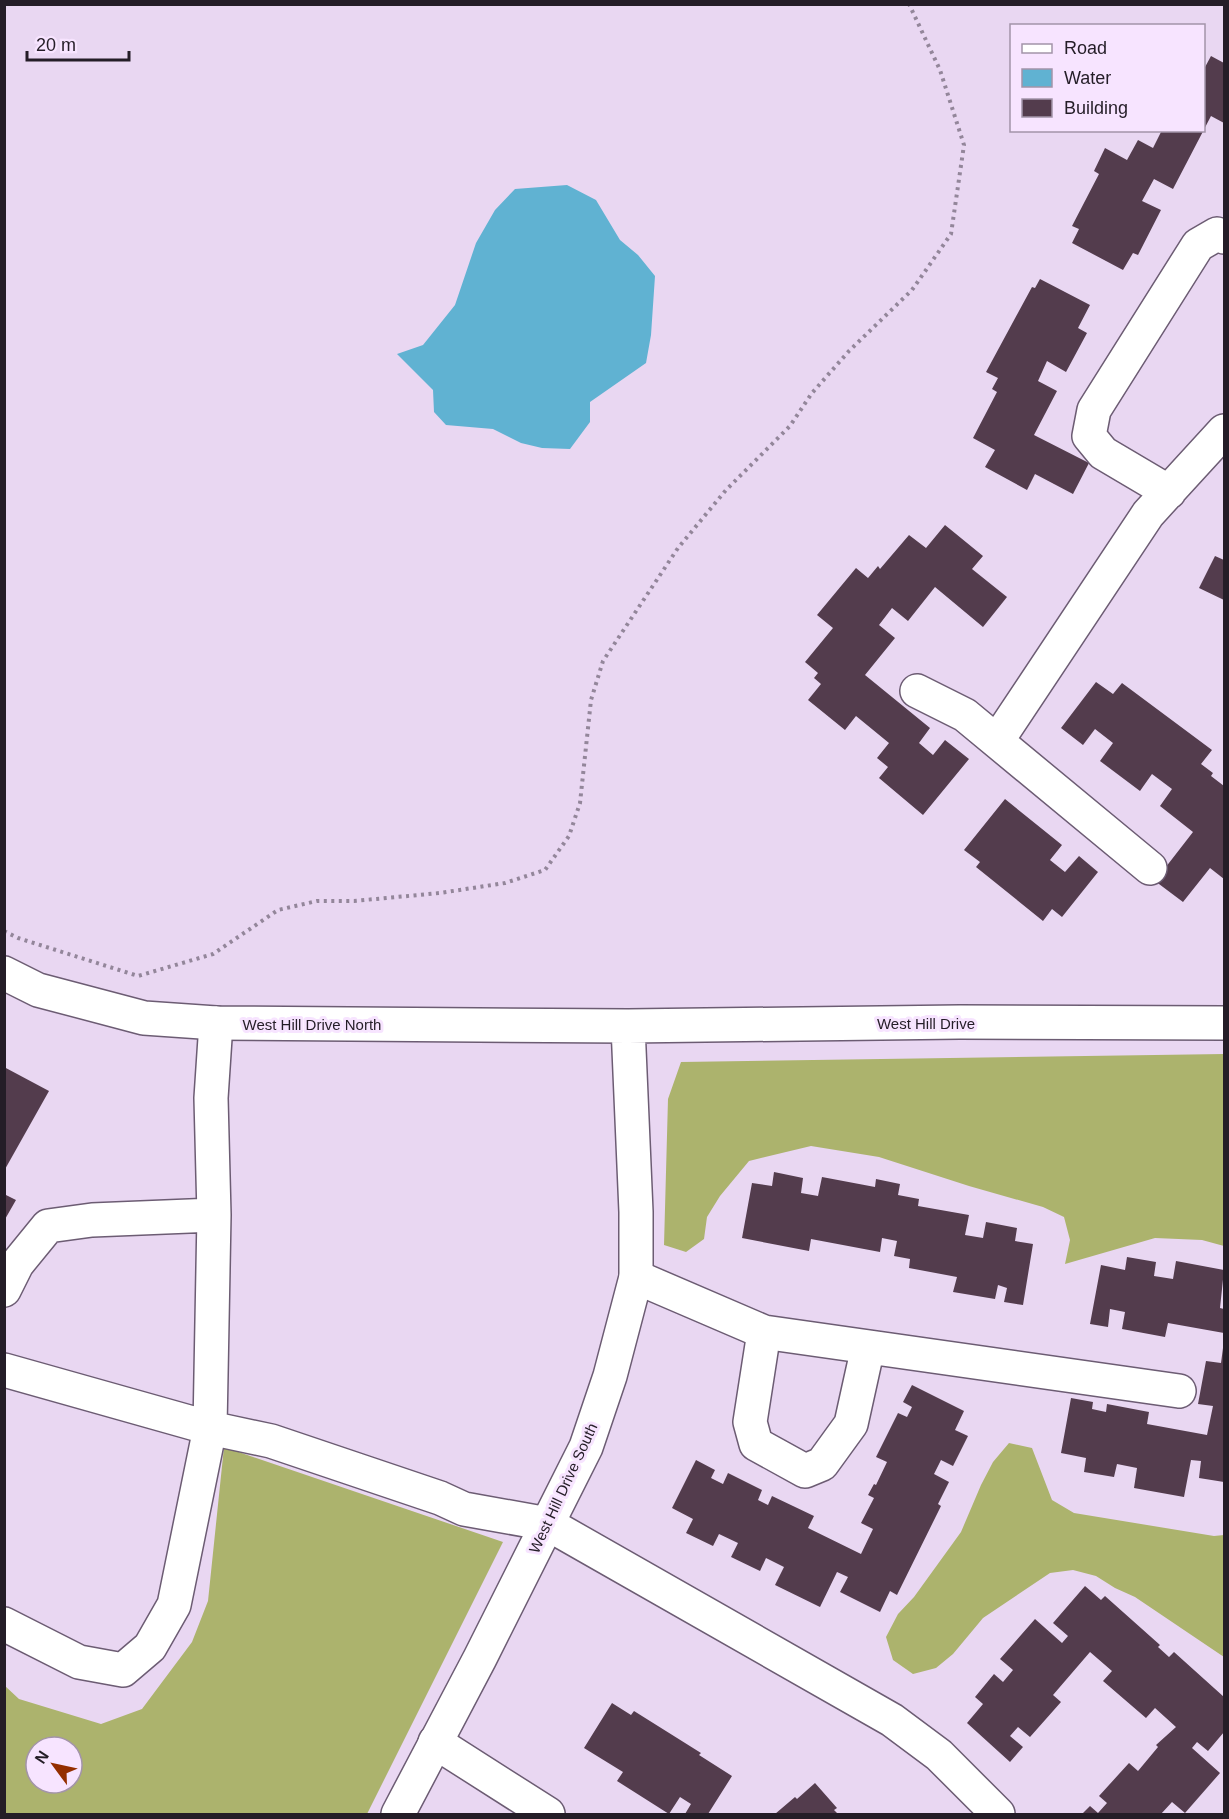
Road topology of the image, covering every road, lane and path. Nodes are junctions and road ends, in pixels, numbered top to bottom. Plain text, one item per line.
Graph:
1 (909, 4) edge
2 (1224, 237) edge
3 (1224, 431) edge
4 (1169, 492) junction
5 (917, 691) dead end
6 (997, 741) junction
7 (1150, 868) dead end
8 (4, 931) edge
9 (4, 973) edge
10 (216, 1023) junction
11 (1224, 1023) edge
12 (628, 1026) junction
13 (214, 1215) junction
14 (636, 1277) junction
15 (4, 1290) edge
16 (764, 1332) junction
17 (868, 1347) junction
18 (4, 1370) edge
19 (1179, 1391) dead end
20 (210, 1428) junction
21 (548, 1524) junction
22 (4, 1624) edge
23 (435, 1742) junction
24 (398, 1815) edge
25 (548, 1815) edge
26 (998, 1815) edge

1 - 8 path
2 - 4 street
3 - 4 street
4 - 6 street
5 - 6 street
6 - 7 street
9 - 10 street, West Hill Drive North
10 - 12 street, West Hill Drive North
10 - 13 street
11 - 12 street, West Hill Drive
12 - 14 street, West Hill Drive South
13 - 15 street
13 - 20 street
14 - 16 street
14 - 21 street, West Hill Drive South
16 - 17 street
16 - 17 street
17 - 19 street
18 - 20 street
20 - 21 street
20 - 22 street
21 - 23 street, West Hill Drive South
21 - 26 street
23 - 24 street, West Hill Drive South
23 - 25 street

